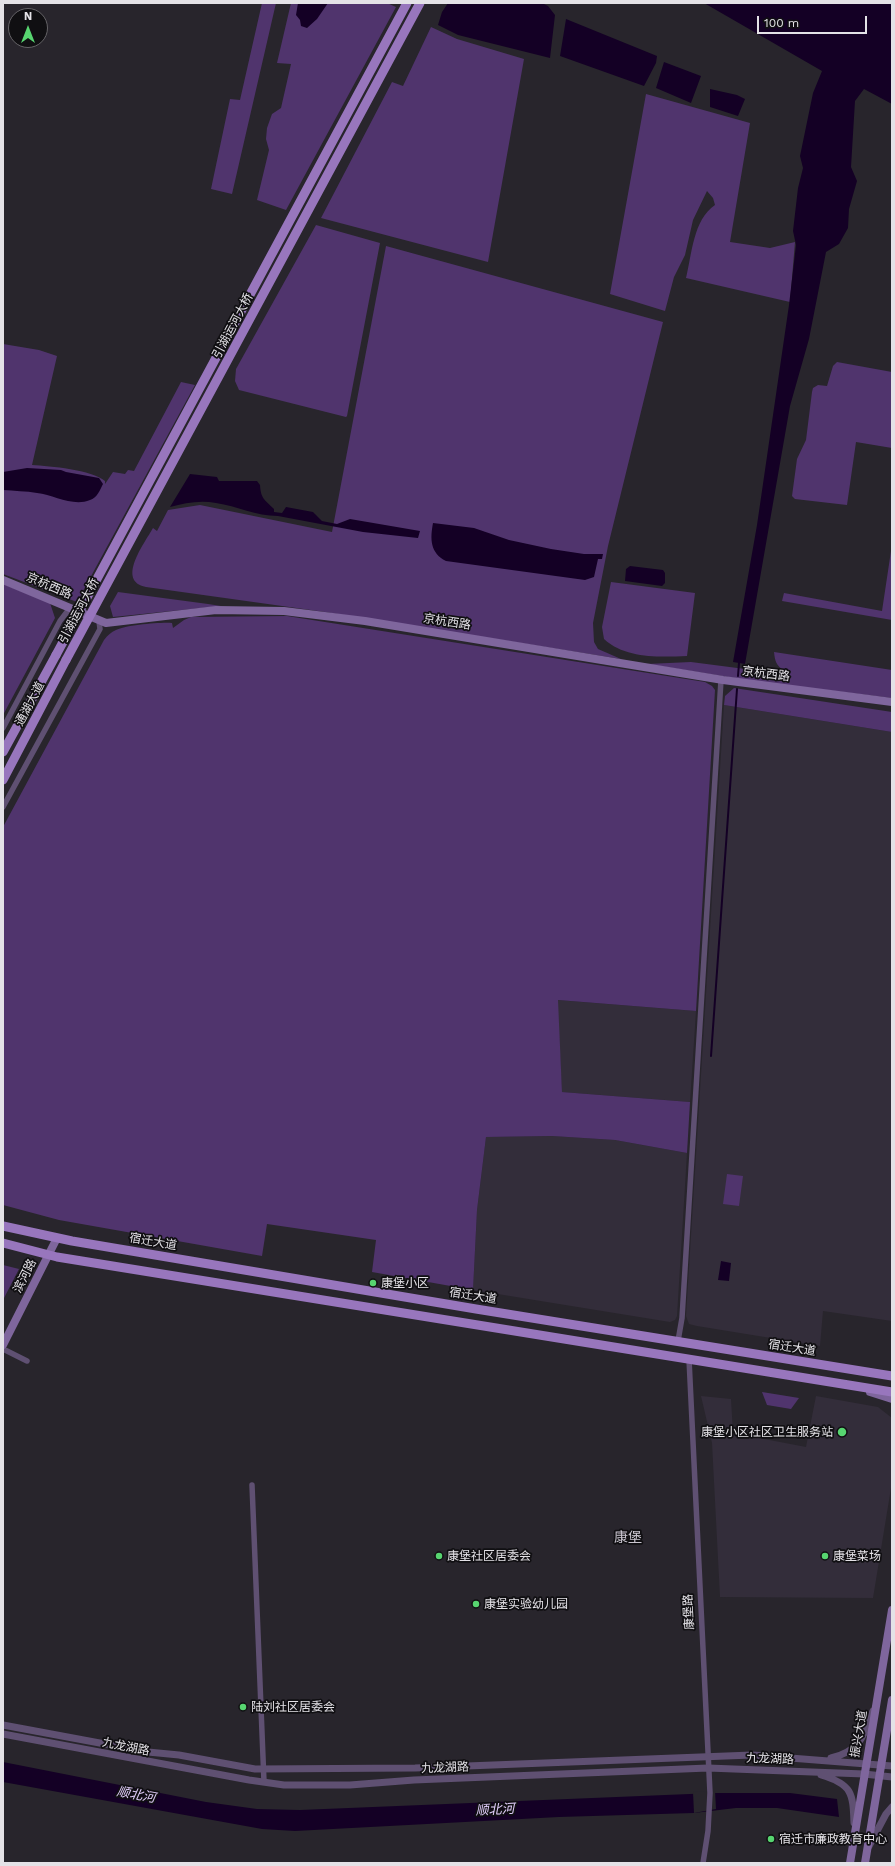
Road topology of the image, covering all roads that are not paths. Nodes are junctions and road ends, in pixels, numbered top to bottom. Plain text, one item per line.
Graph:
1 (407, 3) edge
2 (420, 3) edge
3 (3, 580) edge
4 (70, 608) junction
5 (99, 621) junction
6 (56, 655) joint
7 (66, 660) joint
8 (720, 680) junction
9 (892, 702) edge
10 (3, 728) edge
11 (3, 752) edge
12 (3, 780) edge
13 (3, 807) edge
14 (3, 1226) edge
15 (57, 1238) junction
16 (3, 1243) edge
17 (49, 1255) junction
18 (678, 1342) junction
19 (3, 1345) edge
20 (3, 1349) edge
21 (689, 1359) junction
22 (27, 1361) dead end
23 (892, 1376) edge
24 (845, 1384) junction
25 (892, 1392) edge
26 (892, 1399) edge
27 (252, 1485) dead end
28 (892, 1610) edge
29 (892, 1700) edge
30 (876, 1701) junction
31 (3, 1725) edge
32 (3, 1734) edge
33 (707, 1757) junction
34 (824, 1760) junction
35 (866, 1763) junction
36 (882, 1764) junction
37 (892, 1766) edge
38 (708, 1768) junction
39 (264, 1769) junction
40 (811, 1772) junction
41 (864, 1774) junction
42 (880, 1775) junction
43 (892, 1777) edge
44 (264, 1782) junction
45 (892, 1807) edge
46 (855, 1835) junction
47 (868, 1848) junction
48 (703, 1863) edge
49 (850, 1863) edge
50 (865, 1863) edge

1 - 6 main road, 引湖运河大桥, bridge
2 - 7 main road, 引湖运河大桥, bridge
3 - 4 main road, 京杭西路
4 - 5 main road, 京杭西路
4 - 10 street
5 - 8 main road, 京杭西路
5 - 13 street
6 - 11 main road, 通湖大道
7 - 12 main road, 通湖大道
8 - 9 main road, 京杭西路
8 - 18 street
14 - 15 main road, 宿迁大道
15 - 17 main road, 滨河路
15 - 18 main road, 宿迁大道
16 - 17 main road
17 - 19 main road, 滨河路
17 - 21 main road
18 - 23 main road, 宿迁大道
20 - 22 street
21 - 24 main road
21 - 33 street, 康堡路
24 - 25 main road
24 - 26 main road
27 - 39 street
28 - 30 main road, 振兴大道
29 - 36 main road
30 - 34 street
30 - 35 main road, 振兴大道
31 - 39 street, 九龙湖路
32 - 44 street, 九龙湖路
33 - 34 street, 九龙湖路
33 - 38 street, 康堡路
33 - 39 street, 九龙湖路
34 - 35 street, 九龙湖路
35 - 36 street, 九龙湖路
35 - 41 main road, 振兴大道
36 - 37 street, 九龙湖路
36 - 42 main road
38 - 40 street, 九龙湖路
38 - 44 street, 九龙湖路
38 - 48 street, 康堡路
39 - 44 street
40 - 41 street, 九龙湖路
40 - 46 street
41 - 42 street, 九龙湖路
41 - 46 main road, 振兴大道
42 - 43 street, 九龙湖路
42 - 47 main road
45 - 47 street
46 - 49 main road, 振兴大道
47 - 50 main road

